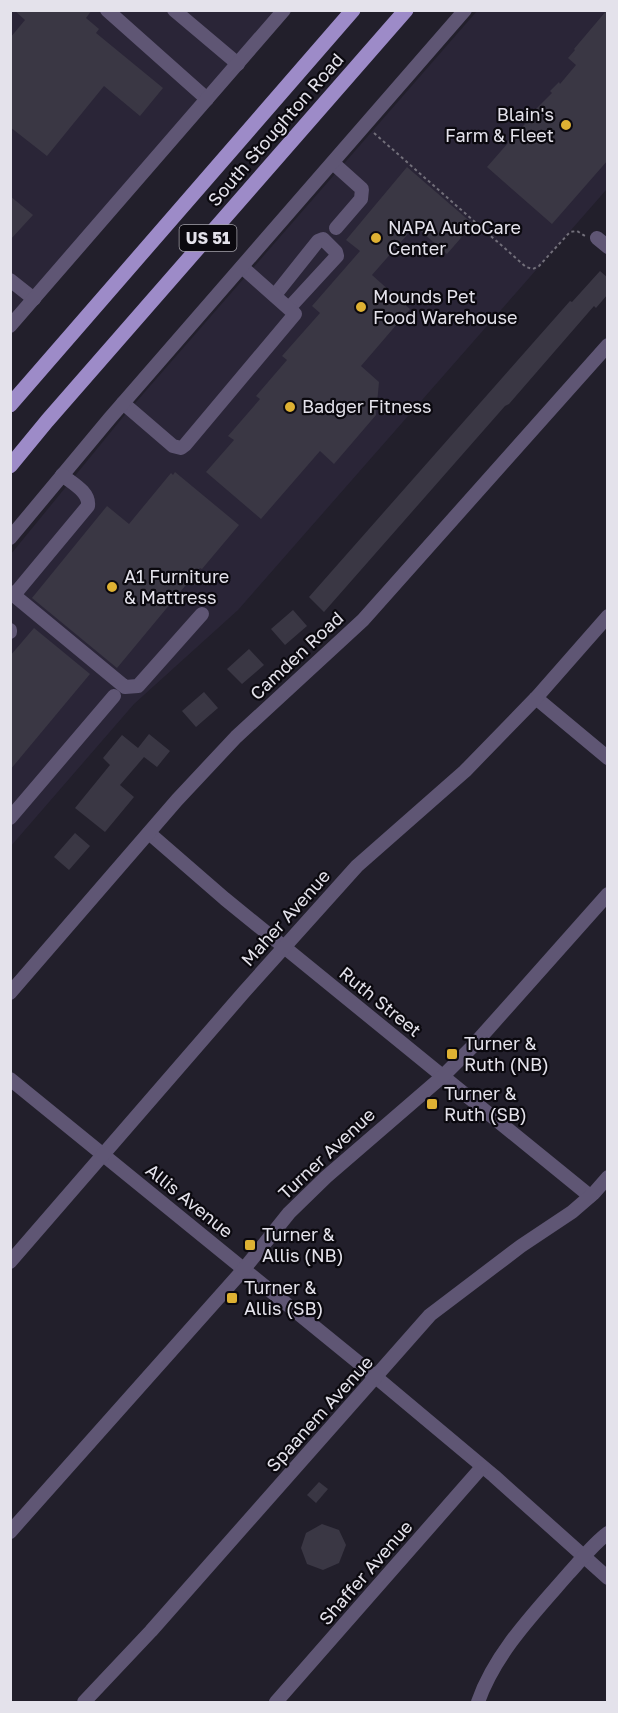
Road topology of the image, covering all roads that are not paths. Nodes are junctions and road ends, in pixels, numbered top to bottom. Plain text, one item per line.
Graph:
1 (107, 10) edge
2 (174, 10) edge
3 (284, 10) edge
4 (353, 10) edge
5 (406, 10) edge
6 (465, 10) edge
7 (124, 16) edge
8 (238, 64) junction
9 (207, 99) junction
10 (333, 163) junction
11 (336, 228) dead end
12 (242, 267) junction
13 (10, 280) edge
14 (275, 295) junction
15 (34, 299) junction
16 (290, 308) junction
17 (10, 326) edge
18 (608, 345) edge
19 (123, 403) junction
20 (10, 405) edge
21 (10, 466) edge
22 (62, 475) junction
23 (10, 538) edge
24 (12, 594) edge
25 (202, 614) dead end
26 (608, 616) edge
27 (114, 696) dead end
28 (536, 698) junction
29 (608, 758) edge
30 (10, 818) edge
31 (149, 833) junction
32 (608, 894) edge
33 (284, 947) junction
34 (10, 993) edge
35 (443, 1076) junction
36 (10, 1079) edge
37 (104, 1155) junction
38 (608, 1177) edge
39 (590, 1196) junction
40 (10, 1263) edge
41 (244, 1269) junction
42 (375, 1379) junction
43 (482, 1467) junction
44 (10, 1532) edge
45 (608, 1533) edge
46 (583, 1557) junction
47 (608, 1578) edge
48 (84, 1702) edge
49 (276, 1702) edge
50 (478, 1702) edge

1 - 7 street
2 - 8 street
3 - 8 street
4 - 20 main road, South Stoughton Road / US 51
5 - 21 main road, South Stoughton Road / US 51
6 - 10 street
7 - 9 street
8 - 9 street
9 - 15 street
10 - 11 street
10 - 12 street
12 - 14 street
12 - 19 street
13 - 15 street
14 - 16 street
14 - 16 street
15 - 17 street
16 - 19 street
18 - 31 street, Camden Road
19 - 22 street
22 - 23 street
22 - 24 street
24 - 25 street
26 - 28 street, Maher Avenue
27 - 30 street
28 - 29 street
28 - 33 street, Maher Avenue
31 - 33 street, Ruth Street
31 - 34 street, Camden Road
32 - 35 street, Turner Avenue
33 - 35 street, Ruth Street
33 - 37 street, Maher Avenue
35 - 39 street, Ruth Street
35 - 41 street, Turner Avenue
36 - 37 street, Allis Avenue
37 - 40 street, Maher Avenue
37 - 41 street, Allis Avenue
38 - 39 street, Spaanem Avenue
39 - 42 street, Spaanem Avenue
41 - 42 street, Allis Avenue
41 - 44 street, Turner Avenue
42 - 43 street, Allis Avenue
42 - 48 street, Spaanem Avenue
43 - 46 street, Allis Avenue
43 - 49 street, Shaffer Avenue
45 - 46 street
46 - 47 street, Allis Avenue
46 - 50 street

